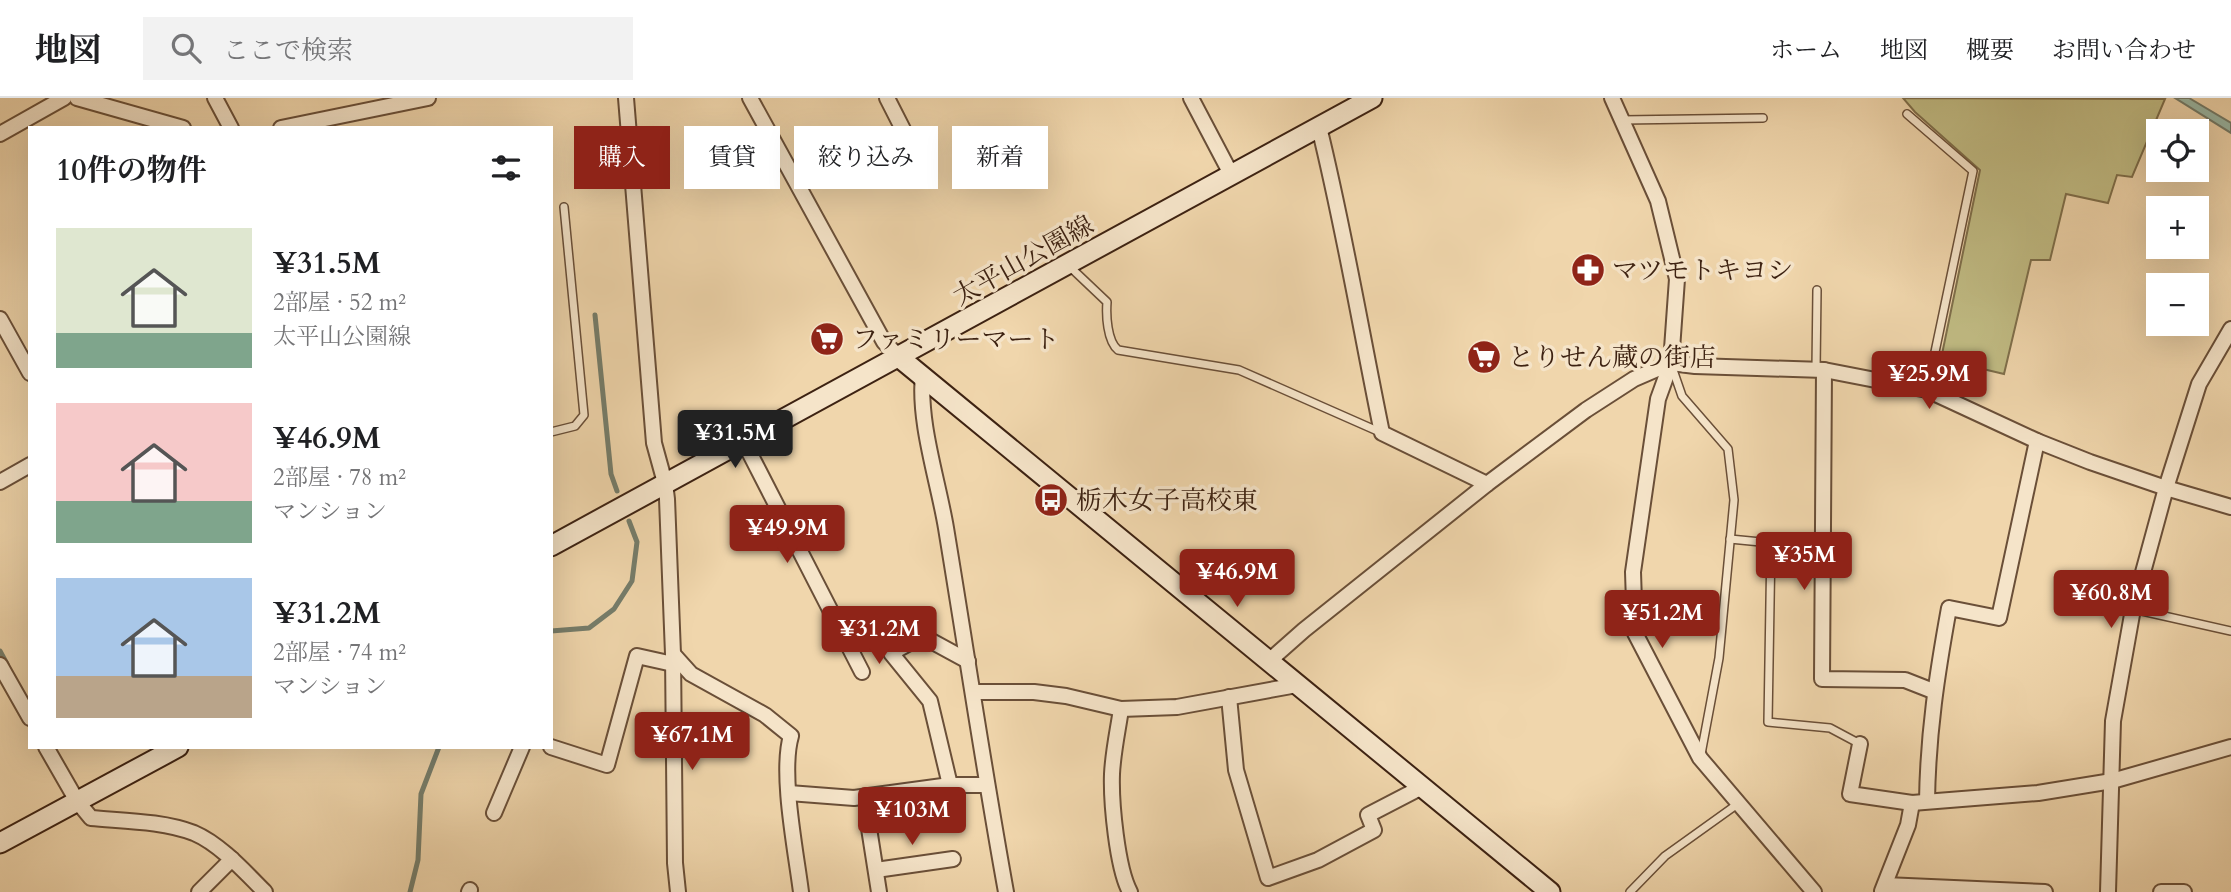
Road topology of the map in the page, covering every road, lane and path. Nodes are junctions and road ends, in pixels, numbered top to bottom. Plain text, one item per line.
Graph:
1 (64, 98) edge
2 (76, 98) edge
3 (215, 98) edge
4 (428, 98) edge
5 (626, 98) edge
6 (750, 98) edge
7 (887, 98) edge
8 (1191, 98) edge
9 (1372, 98) edge
10 (1612, 98) edge
11 (1906, 114) dead end
12 (1763, 118) dead end
13 (1622, 120) junction
14 (176, 126) edge
15 (230, 126) edge
16 (291, 126) edge
17 (901, 126) edge
18 (1319, 127) junction
19 (0, 134) edge
20 (1231, 174) junction
21 (564, 207) dead end
22 (1068, 265) junction
23 (1817, 290) dead end
24 (0, 319) edge
25 (2231, 329) edge
26 (900, 358) junction
27 (1671, 363) junction
28 (28, 369) edge
29 (1820, 370) junction
30 (923, 375) junction
31 (1927, 390) junction
32 (553, 432) edge
33 (1382, 433) junction
34 (2037, 441) junction
35 (744, 442) junction
36 (28, 466) edge
37 (0, 482) edge
38 (665, 483) junction
39 (1487, 484) junction
40 (2166, 488) junction
41 (2231, 507) edge
42 (1730, 540) junction
43 (553, 545) edge
44 (2133, 609) junction
45 (2231, 631) edge
46 (673, 659) junction
47 (968, 661) junction
48 (1269, 661) junction
49 (0, 665) edge
50 (862, 672) dead end
51 (1297, 685) junction
52 (1933, 691) junction
53 (973, 692) junction
54 (1229, 697) junction
55 (1121, 709) junction
56 (28, 714) edge
57 (1860, 744) joint
58 (2231, 747) edge
59 (553, 748) edge
60 (47, 749) edge
61 (174, 749) edge
62 (521, 749) edge
63 (1700, 758) junction
64 (2112, 781) junction
65 (950, 785) junction
66 (987, 785) junction
67 (1422, 787) junction
68 (789, 793) junction
69 (77, 801) junction
70 (1927, 801) junction
71 (1739, 803) junction
72 (1912, 803) junction
73 (494, 813) dead end
74 (868, 822) dead end
75 (0, 843) edge
76 (232, 859) junction
77 (953, 859) dead end
78 (876, 870) junction
79 (1883, 889) edge
80 (199, 892) edge
81 (265, 892) edge
82 (678, 892) edge
83 (801, 892) edge
84 (879, 892) edge
85 (1006, 892) edge
86 (1130, 892) edge
87 (1550, 892) edge
88 (1630, 892) edge
89 (1814, 892) edge
90 (2045, 892) edge
91 (2108, 892) edge
92 (2161, 892) edge
93 (2184, 892) edge

1 - 19 street
2 - 14 street
3 - 15 street
4 - 16 street
5 - 38 street
6 - 26 street
7 - 17 street
8 - 20 street
9 - 18 main road, 太平山公園線
10 - 13 street
11 - 31 lane
12 - 13 lane
13 - 27 street
18 - 20 main road, 太平山公園線
18 - 33 street
20 - 22 main road, 太平山公園線
21 - 32 lane
22 - 26 main road, 太平山公園線
22 - 33 lane
23 - 29 lane
24 - 28 street
25 - 40 street
26 - 30 main road
26 - 35 main road, 太平山公園線
27 - 29 street
27 - 39 street
27 - 42 lane
27 - 63 street
29 - 31 street
29 - 52 street
30 - 47 street
30 - 48 main road
31 - 34 street
33 - 39 street
34 - 40 street
34 - 52 street
35 - 38 main road, 太平山公園線
35 - 50 street
36 - 37 street
38 - 43 main road, 太平山公園線
38 - 46 street
39 - 48 street
40 - 41 street
40 - 44 street
42 - 57 lane
42 - 63 lane
44 - 45 lane
44 - 64 street
46 - 59 street
46 - 68 street
46 - 82 street
47 - 53 street
47 - 65 street
48 - 51 main road
49 - 56 street
51 - 54 street
51 - 67 main road
52 - 70 street
53 - 55 street
53 - 66 street
54 - 55 street
54 - 67 street
55 - 86 street
57 - 72 street
58 - 64 street
60 - 69 street
61 - 69 main road
62 - 73 street
63 - 71 street
64 - 70 street
64 - 91 street
65 - 66 street
65 - 68 street
66 - 85 street
67 - 87 main road
68 - 83 street
69 - 75 main road
69 - 76 street
70 - 72 street
71 - 88 lane
71 - 89 street
72 - 79 street
74 - 78 street
76 - 80 street
76 - 81 street
77 - 78 street
78 - 84 street
79 - 90 street
92 - 93 street

